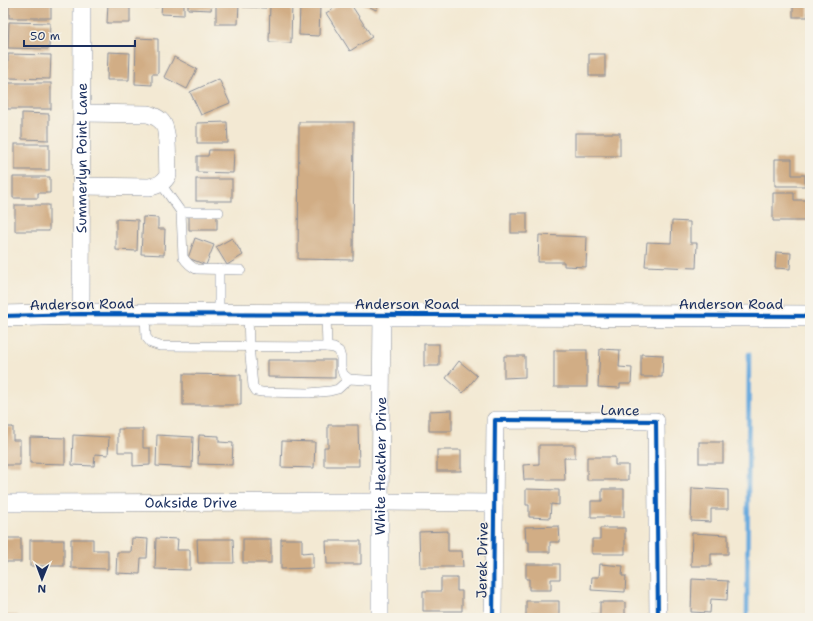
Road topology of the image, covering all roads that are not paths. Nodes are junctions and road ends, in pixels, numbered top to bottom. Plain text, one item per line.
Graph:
1 (82, 3) edge
2 (82, 113) junction
3 (161, 184) junction
4 (81, 186) junction
5 (181, 212) junction
6 (219, 212) dead end
7 (219, 269) junction
8 (241, 270) dead end
9 (81, 314) junction
10 (145, 314) junction
11 (219, 314) junction
12 (248, 314) junction
13 (326, 314) junction
14 (382, 315) junction
15 (3, 316) edge
16 (810, 316) edge
17 (249, 346) junction
18 (327, 347) junction
19 (349, 379) junction
20 (381, 381) junction
21 (380, 502) junction
22 (3, 503) edge
23 (494, 503) junction
24 (380, 618) edge
25 (493, 618) edge
26 (658, 618) edge

1 - 2 street, Summerlyn Point Lane
2 - 3 street
2 - 4 street, Summerlyn Point Lane
3 - 4 street
3 - 5 lane
4 - 9 street, Summerlyn Point Lane
5 - 6 lane
5 - 7 lane
7 - 8 lane
7 - 11 lane
9 - 10 street, Anderson Road
9 - 15 street, Anderson Road
10 - 11 street, Anderson Road
10 - 17 lane
11 - 12 street, Anderson Road
12 - 13 street, Anderson Road
12 - 17 lane
13 - 14 street, Anderson Road
13 - 18 lane
14 - 16 street, Anderson Road
14 - 20 street, White Heather Drive
17 - 18 lane
17 - 19 lane
18 - 19 lane
19 - 20 lane
20 - 21 street, White Heather Drive
21 - 22 street, Oakside Drive
21 - 23 street, Oakside Drive
21 - 24 street, White Heather Drive
23 - 25 street, Jerek Drive
23 - 26 street, Lance

